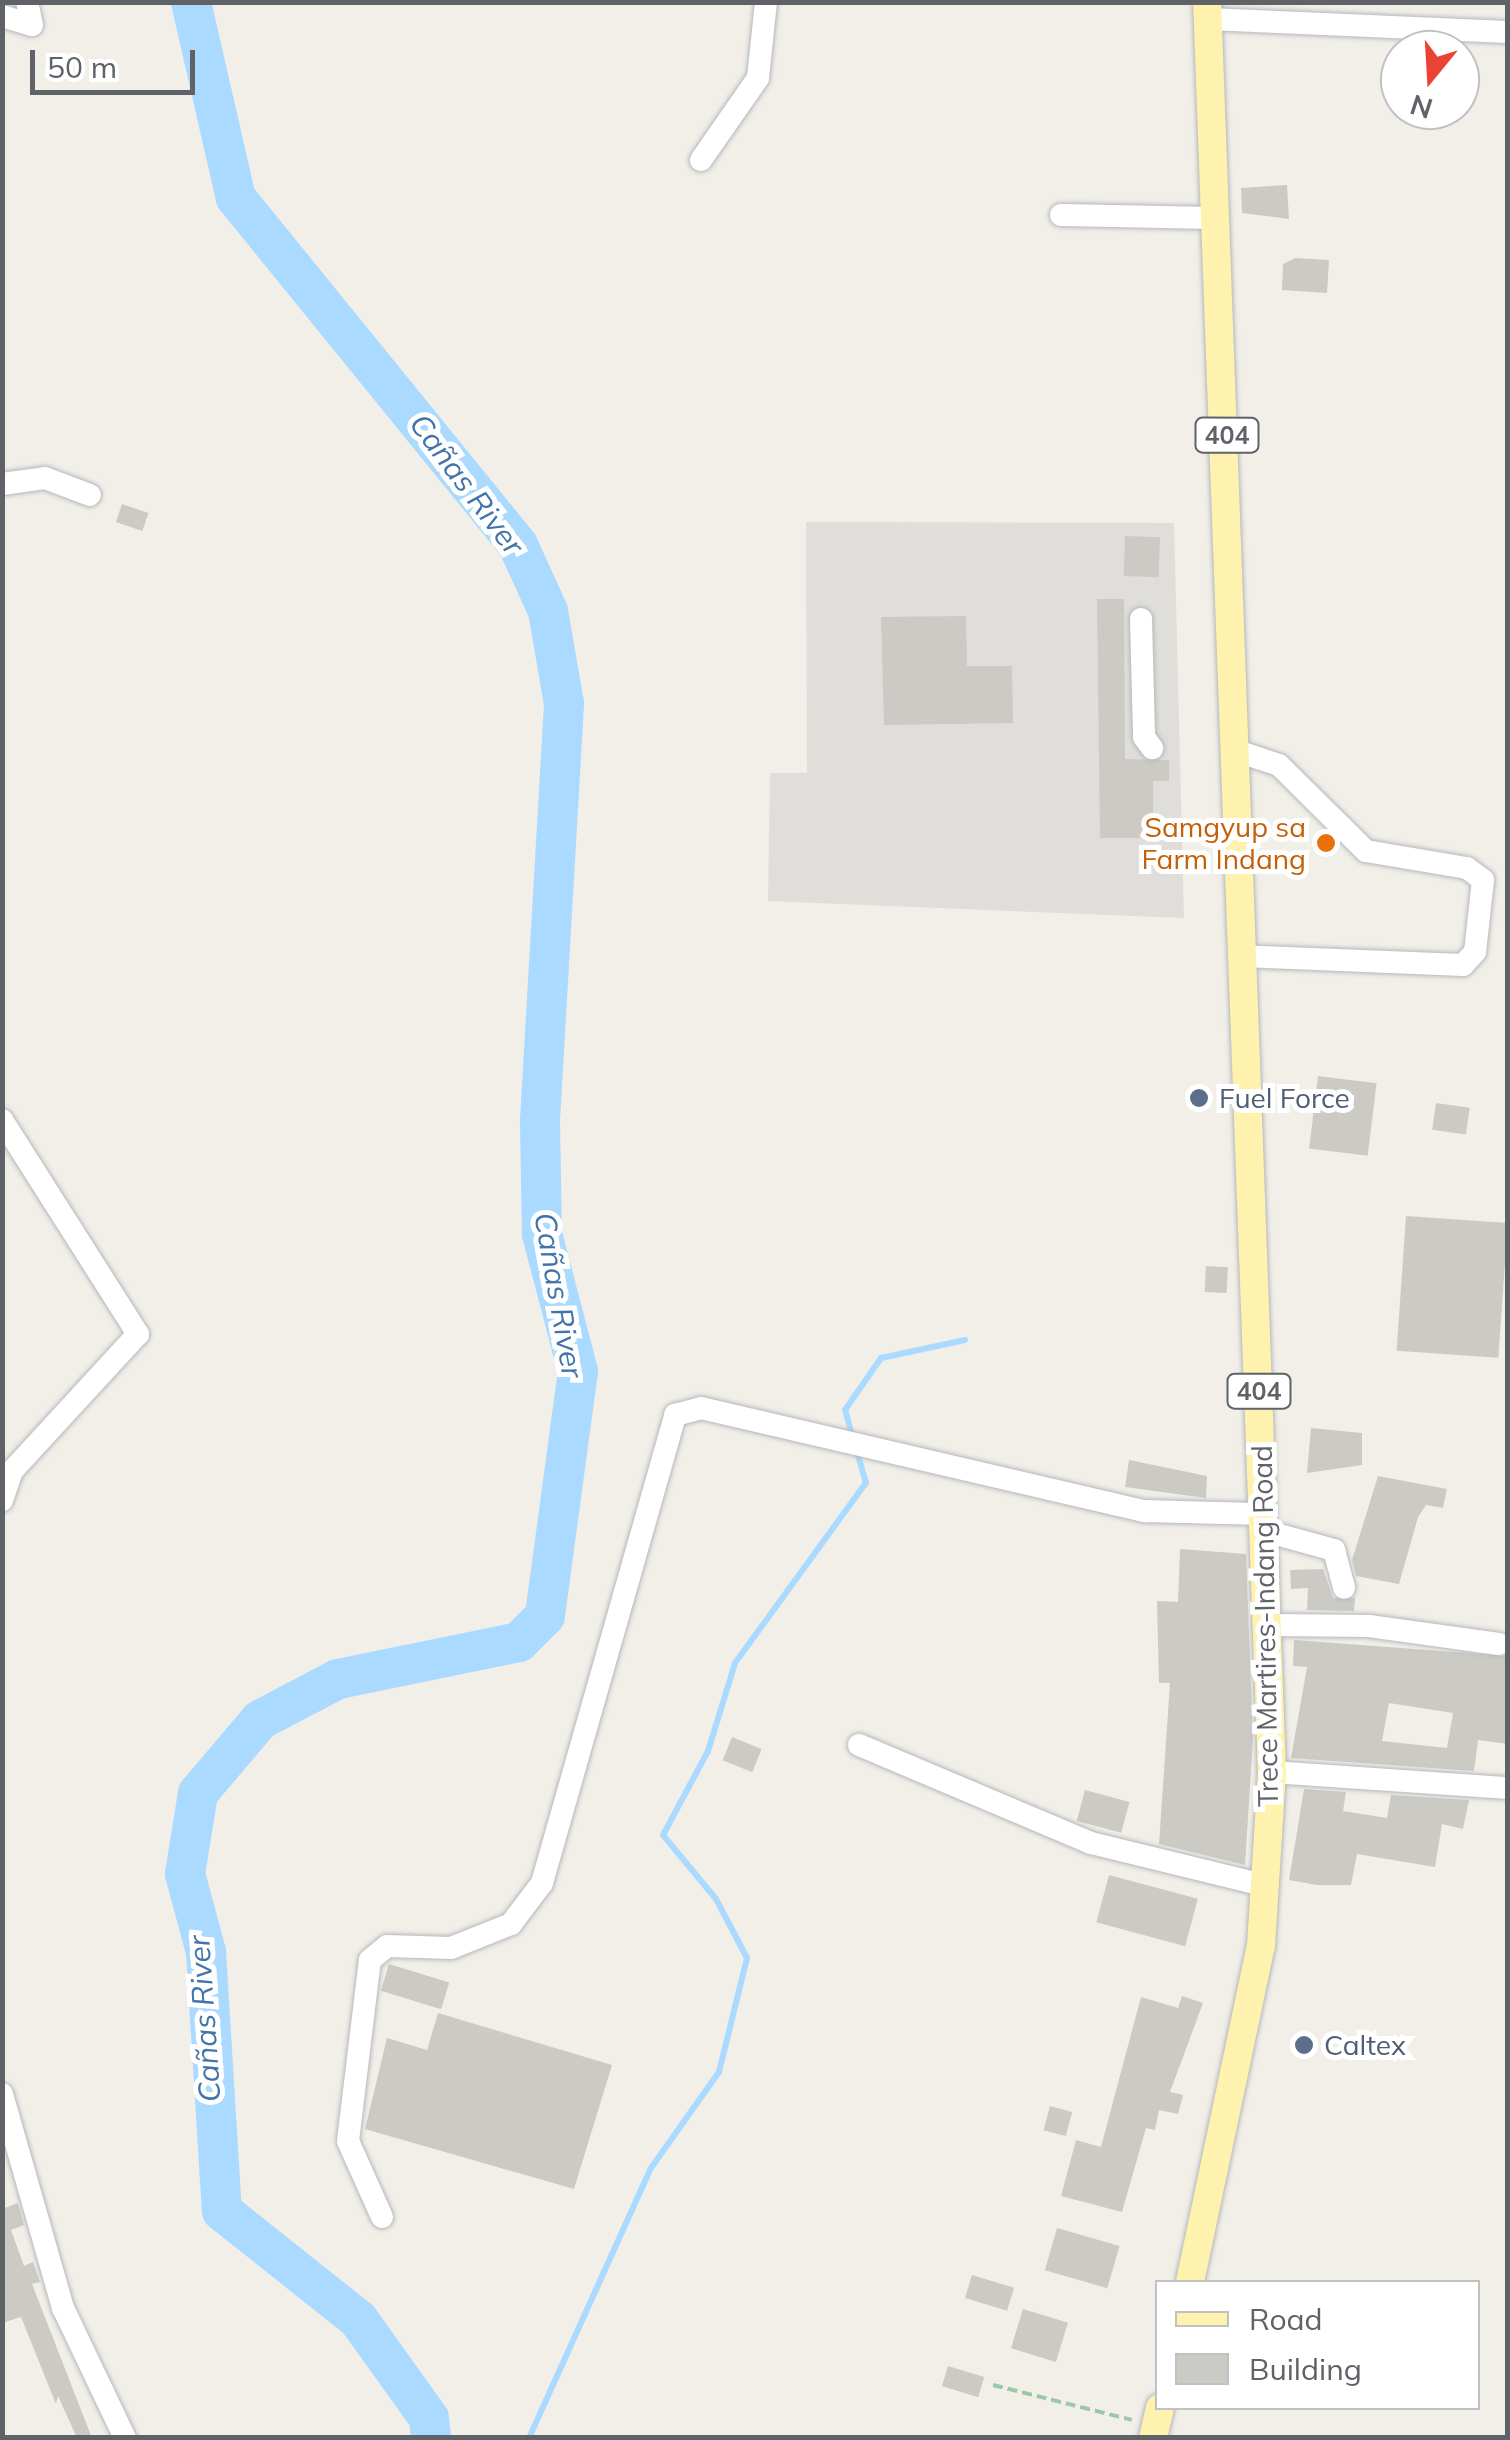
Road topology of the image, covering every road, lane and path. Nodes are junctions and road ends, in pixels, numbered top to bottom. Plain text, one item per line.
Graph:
1 (28, 2) edge
2 (766, 2) edge
3 (1207, 11) edge
4 (2, 16) edge
5 (1508, 32) edge
6 (702, 160) dead end
7 (1060, 215) dead end
8 (1215, 218) junction
9 (2, 484) edge
10 (90, 495) dead end
11 (1141, 619) dead end
12 (1152, 748) dead end
13 (1234, 750) junction
14 (1242, 956) junction
15 (2, 1120) edge
16 (2, 1500) edge
17 (1264, 1522) junction
18 (1344, 1588) dead end
19 (1271, 1625) junction
20 (1500, 1644) dead end
21 (858, 1744) dead end
22 (1272, 1772) junction
23 (1508, 1788) edge
24 (1267, 1886) junction
25 (2, 2094) edge
26 (382, 2218) dead end
27 (1190, 2280) edge
28 (994, 2385) dead end
29 (1157, 2424) edge
30 (126, 2438) edge

1 - 4 street
2 - 6 street
3 - 5 street
3 - 8 main road, Trece Martires-Indang Road / 404
7 - 8 street
8 - 13 main road, Trece Martires-Indang Road / 404
9 - 10 street
11 - 12 street
13 - 14 main road, Trece Martires-Indang Road / 404
13 - 14 street
14 - 17 main road, Trece Martires-Indang Road / 404
15 - 16 street
17 - 18 street
17 - 19 main road, Trece Martires-Indang Road / 404
17 - 26 street
19 - 20 street
19 - 22 main road, Trece Martires-Indang Road / 404
21 - 24 street
22 - 23 street
22 - 24 main road, Trece Martires-Indang Road / 404
24 - 27 main road, Trece Martires-Indang Road / 404
25 - 30 street
28 - 29 path

